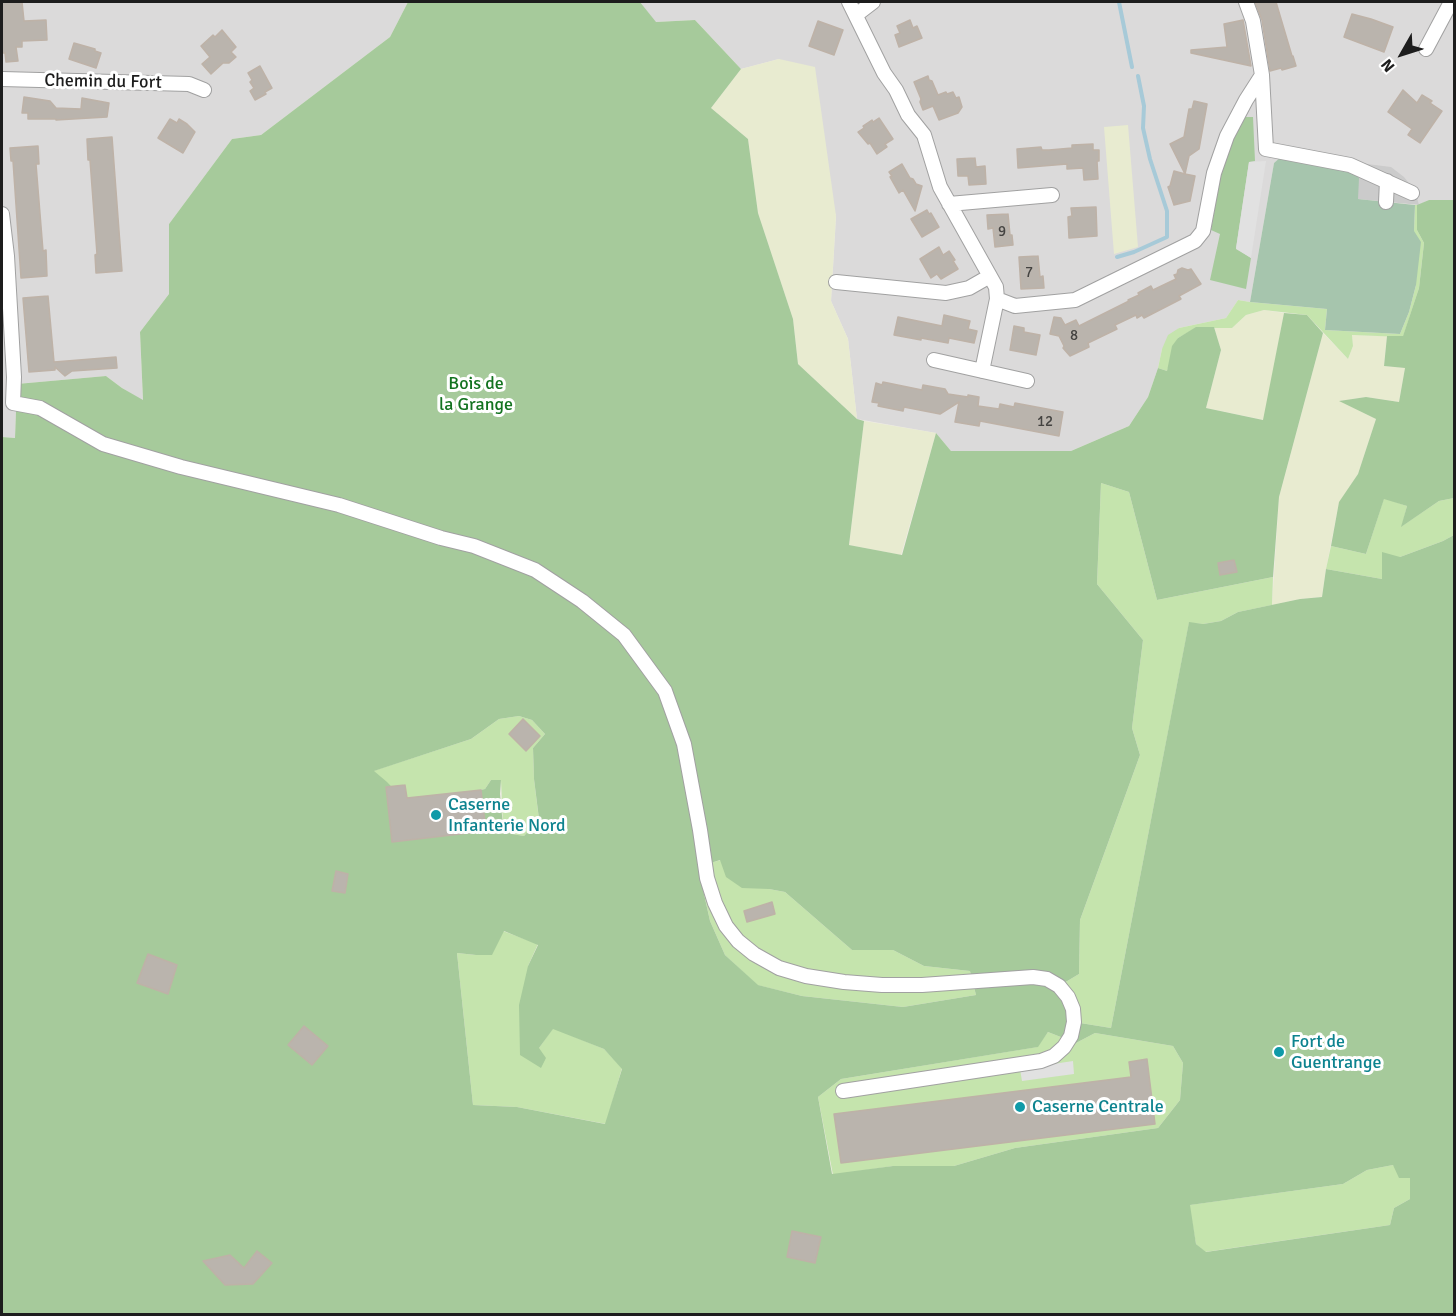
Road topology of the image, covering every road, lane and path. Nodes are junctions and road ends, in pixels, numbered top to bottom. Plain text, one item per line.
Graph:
1 (849, 2) edge
2 (873, 2) edge
3 (1246, 2) edge
4 (1450, 2) edge
5 (856, 15) junction
6 (1426, 49) dead end
7 (1262, 75) junction
8 (2, 79) edge
9 (204, 90) dead end
10 (1387, 181) junction
11 (1412, 193) dead end
12 (1052, 195) dead end
13 (1386, 202) dead end
14 (949, 204) junction
15 (2, 214) edge
16 (990, 276) junction
17 (836, 282) dead end
18 (997, 299) junction
19 (934, 360) dead end
20 (982, 371) junction
21 (1027, 381) dead end
22 (843, 1091) dead end

1 - 5 street
2 - 5 street
3 - 7 street
4 - 6 street
5 - 14 street
7 - 10 street
7 - 18 street
8 - 9 street, Chemin du Fort
10 - 11 street
10 - 13 street
12 - 14 street
14 - 16 street
15 - 22 street
16 - 17 street
16 - 18 street
18 - 20 street
19 - 20 street
20 - 21 street

